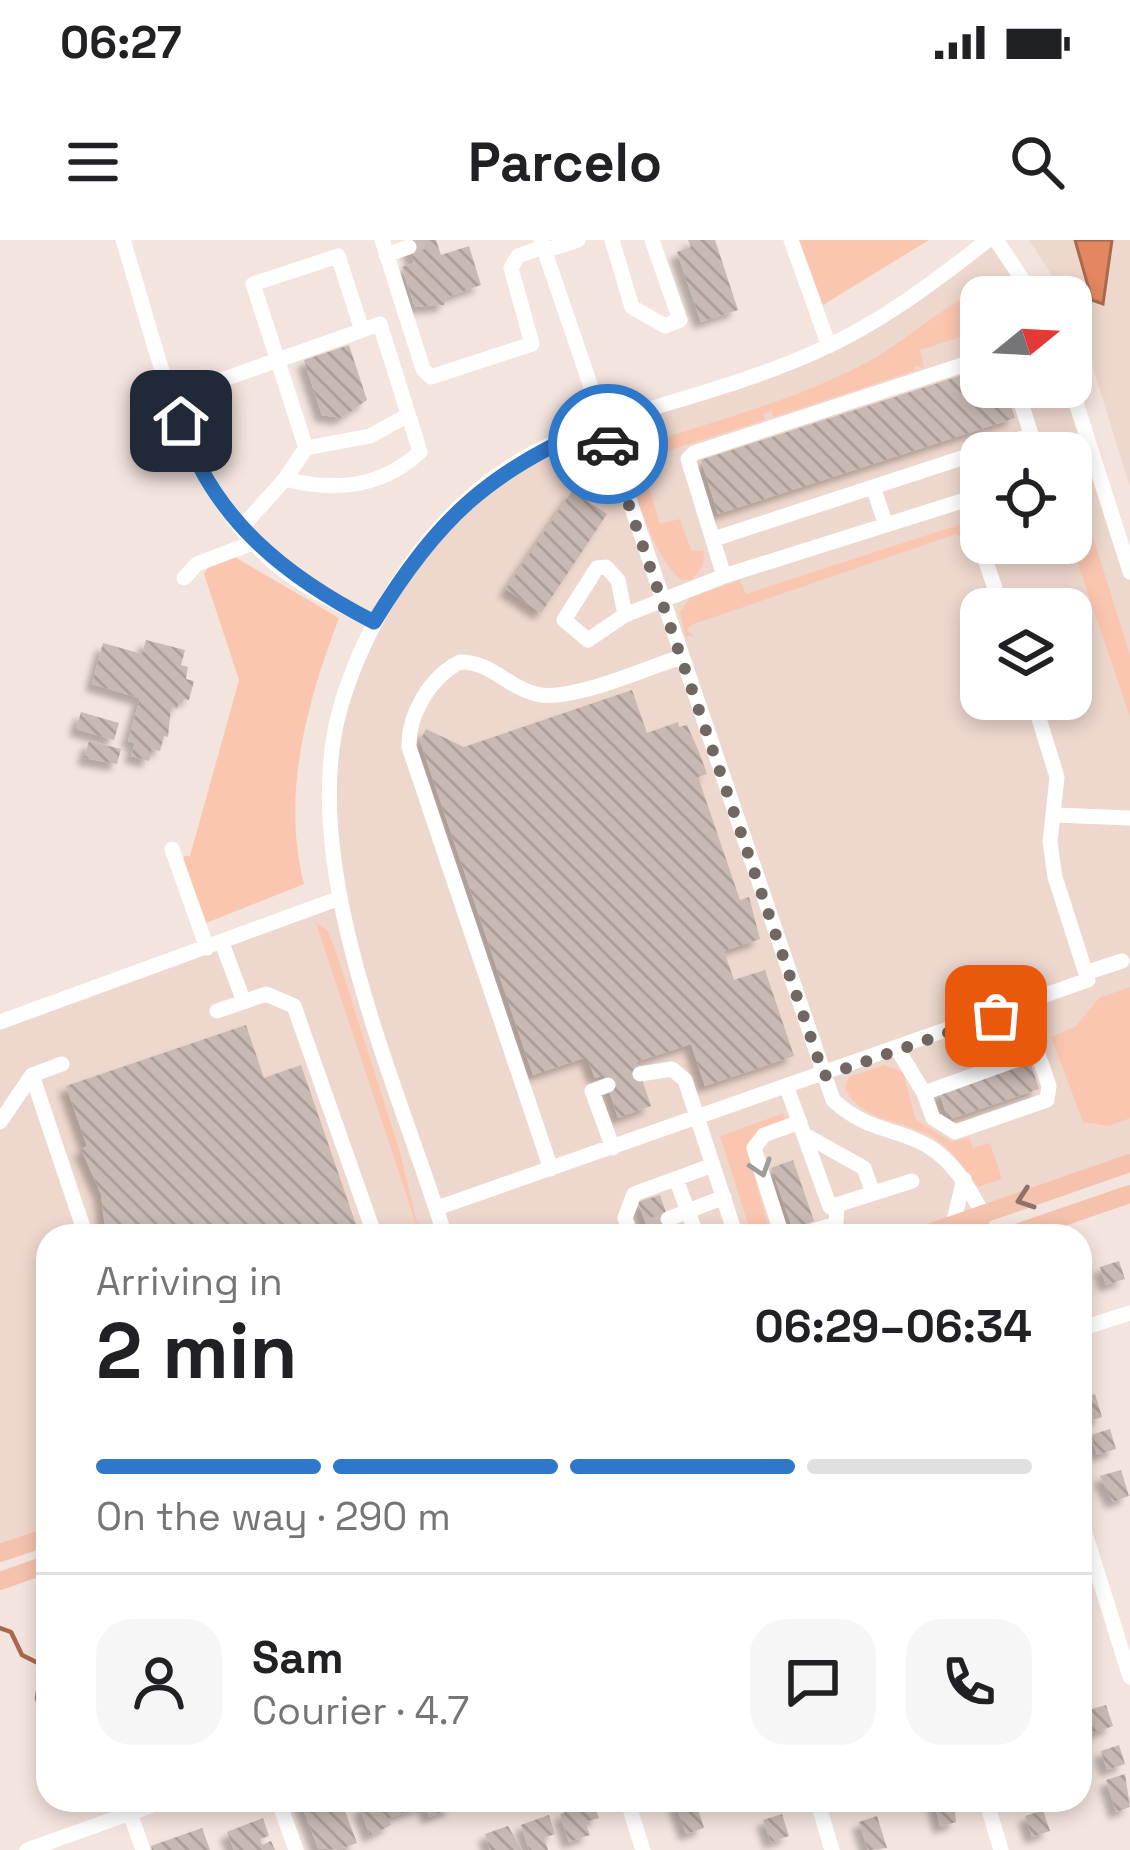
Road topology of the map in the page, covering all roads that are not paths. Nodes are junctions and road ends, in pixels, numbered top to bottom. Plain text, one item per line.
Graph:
1 (123, 240) edge
2 (578, 240) edge
3 (611, 240) edge
4 (652, 240) edge
5 (790, 240) edge
6 (992, 240) edge
7 (543, 246) edge
8 (384, 247) edge
9 (409, 247) dead end
10 (1019, 276) edge
11 (362, 330) junction
12 (829, 346) junction
13 (278, 360) junction
14 (960, 366) edge
15 (173, 397) junction
16 (1078, 408) edge
17 (408, 415) junction
18 (601, 424) junction
19 (306, 448) junction
20 (960, 458) edge
21 (285, 478) junction
22 (873, 487) junction
23 (960, 501) edge
24 (886, 525) junction
25 (242, 527) junction
26 (714, 539) junction
27 (255, 542) junction
28 (1130, 572) edge
29 (724, 576) junction
30 (184, 578) dead end
31 (664, 601) junction
32 (626, 615) junction
33 (374, 622) junction
34 (681, 657) junction
35 (1039, 720) edge
36 (1055, 815) junction
37 (1130, 818) edge
38 (172, 849) dead end
39 (340, 898) junction
40 (215, 945) junction
41 (1122, 962) dead end
42 (1088, 972) junction
43 (244, 1002) junction
44 (217, 1011) dead end
45 (996, 1016) junction
46 (0, 1022) edge
47 (898, 1050) junction
48 (1013, 1061) junction
49 (62, 1064) dead end
50 (640, 1074) dead end
51 (32, 1075) junction
52 (824, 1076) junction
53 (600, 1088) dead end
54 (787, 1088) junction
55 (924, 1093) junction
56 (699, 1118) junction
57 (0, 1121) edge
58 (802, 1128) junction
59 (613, 1148) junction
60 (1130, 1163) edge
61 (713, 1165) junction
62 (551, 1169) junction
63 (676, 1179) junction
64 (964, 1179) junction
65 (911, 1181) dead end
66 (873, 1193) junction
67 (1130, 1194) edge
68 (724, 1197) junction
69 (837, 1205) junction
70 (436, 1208) junction
71 (688, 1212) junction
72 (983, 1214) junction
73 (668, 1219) tunnel mouth
74 (82, 1224) edge
75 (371, 1224) edge
76 (441, 1224) edge
77 (630, 1224) edge
78 (692, 1224) edge
79 (732, 1224) edge
80 (778, 1224) edge
81 (833, 1224) edge
82 (960, 1224) edge
83 (969, 1224) edge
84 (1042, 1224) edge
85 (1130, 1313) edge
86 (1092, 1325) edge
87 (36, 1541) edge
88 (0, 1553) edge
89 (1092, 1555) edge
90 (36, 1568) edge
91 (0, 1581) edge
92 (1130, 1677) edge
93 (133, 1812) edge
94 (282, 1812) edge
95 (631, 1812) edge
96 (821, 1812) edge
97 (990, 1812) edge
98 (130, 1813) junction
99 (27, 1850) edge
100 (143, 1850) edge
101 (296, 1850) edge
102 (644, 1850) edge
103 (832, 1850) edge
104 (1001, 1850) edge

1 - 15 street
2 - 7 street
3 - 4 street
5 - 12 street
6 - 10 street
6 - 12 street
7 - 8 street
7 - 18 street
8 - 9 street
11 - 13 street
11 - 13 street
11 - 17 street
12 - 18 street
13 - 15 street
13 - 19 street
14 - 26 street
15 - 25 street
16 - 28 street
17 - 19 street
17 - 21 street
18 - 31 street
18 - 33 street
19 - 21 street
20 - 22 street
21 - 25 street
22 - 24 street
22 - 26 street
23 - 24 street
24 - 29 street
25 - 27 street
26 - 29 street
27 - 30 street
27 - 33 street
29 - 31 street
31 - 32 street
31 - 34 street
32 - 32 street
33 - 39 street
34 - 52 street
34 - 62 street
35 - 36 street
36 - 37 street
36 - 42 street
38 - 40 street
39 - 40 street
39 - 70 street
40 - 43 street
40 - 46 street
41 - 42 street
42 - 45 street
43 - 44 street
43 - 75 street
45 - 47 street
45 - 48 street
47 - 52 street
47 - 55 street
48 - 55 street
48 - 55 street
49 - 51 street
50 - 56 street
51 - 57 street
51 - 74 street
52 - 54 street
52 - 64 street
53 - 59 street
54 - 56 street
54 - 58 street
56 - 59 street
56 - 61 street
58 - 66 street
58 - 69 street
58 -> 80 street
59 - 62 street
60 -> 72 main road
61 - 63 street
61 - 68 street
62 - 70 street
63 - 71 street
63 - 77 street
64 - 72 street
64 - 82 street
65 - 66 street
66 - 69 street
67 - 84 main road
68 - 71 street
68 - 79 street
69 - 81 street
70 - 76 street
71 - 73 street
71 - 78 street
72 - 83 main road
85 - 86 street
87 - 88 main road
89 - 92 street
90 - 91 main road
93 - 98 street
94 - 101 street
95 - 102 street
96 - 103 street
97 - 104 street
98 - 99 street
98 - 100 street

